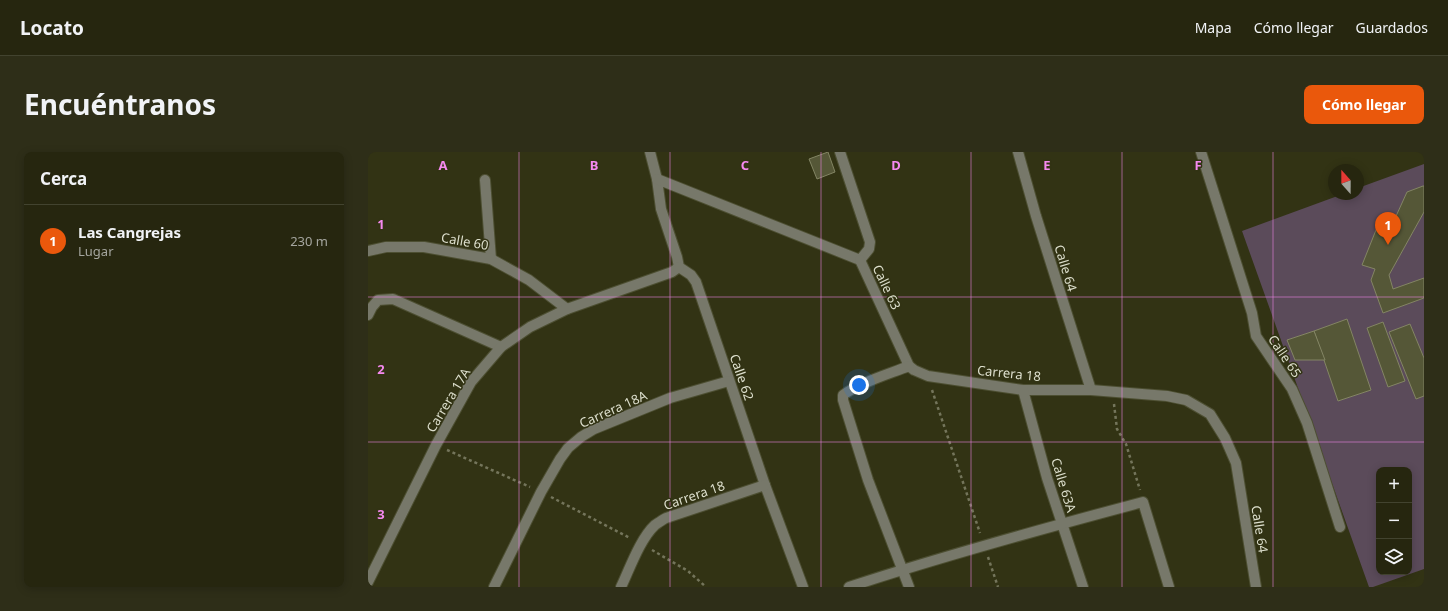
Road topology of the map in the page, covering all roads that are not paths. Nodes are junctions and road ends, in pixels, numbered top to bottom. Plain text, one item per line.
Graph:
1 (650, 152) edge
2 (840, 152) edge
3 (1018, 152) edge
4 (1201, 152) edge
5 (657, 179) junction
6 (485, 180) dead end
7 (368, 251) edge
8 (491, 259) junction
9 (860, 260) junction
10 (679, 267) junction
11 (567, 309) junction
12 (368, 315) edge
13 (501, 347) junction
14 (909, 366) junction
15 (729, 381) junction
16 (1022, 390) junction
17 (1091, 390) junction
18 (1186, 400) joint
19 (765, 485) junction
20 (1062, 523) junction
21 (1340, 527) dead end
22 (903, 569) junction
23 (368, 582) edge
24 (494, 587) edge
25 (622, 587) edge
26 (804, 587) edge
27 (849, 587) edge
28 (909, 587) edge
29 (1083, 587) edge
30 (1169, 587) edge
31 (1256, 587) edge

1 - 5 street
2 - 9 street, Calle 63
3 - 17 street, Calle 64
4 - 21 street, Calle 65
5 - 9 street
5 - 10 street
6 - 8 street
7 - 8 street, Calle 60
8 - 11 street, Calle 60
9 - 14 street, Calle 63
10 - 11 street, Carrera 17A
10 - 15 street, Calle 62
11 - 13 street, Carrera 17A
12 - 13 street
13 - 23 street, Carrera 17A
14 - 16 street, Carrera 18
14 - 22 street
15 - 19 street, Calle 62
15 - 24 street, Carrera 18A
16 - 17 street, Carrera 18
16 - 20 street, Calle 63A
17 - 18 street, Carrera 18
18 - 31 street, Calle 64
19 - 25 street, Carrera 18
19 - 26 street, Calle 62
20 - 22 street
20 - 29 street, Calle 63A
20 - 30 street
22 - 27 street
22 - 28 street

